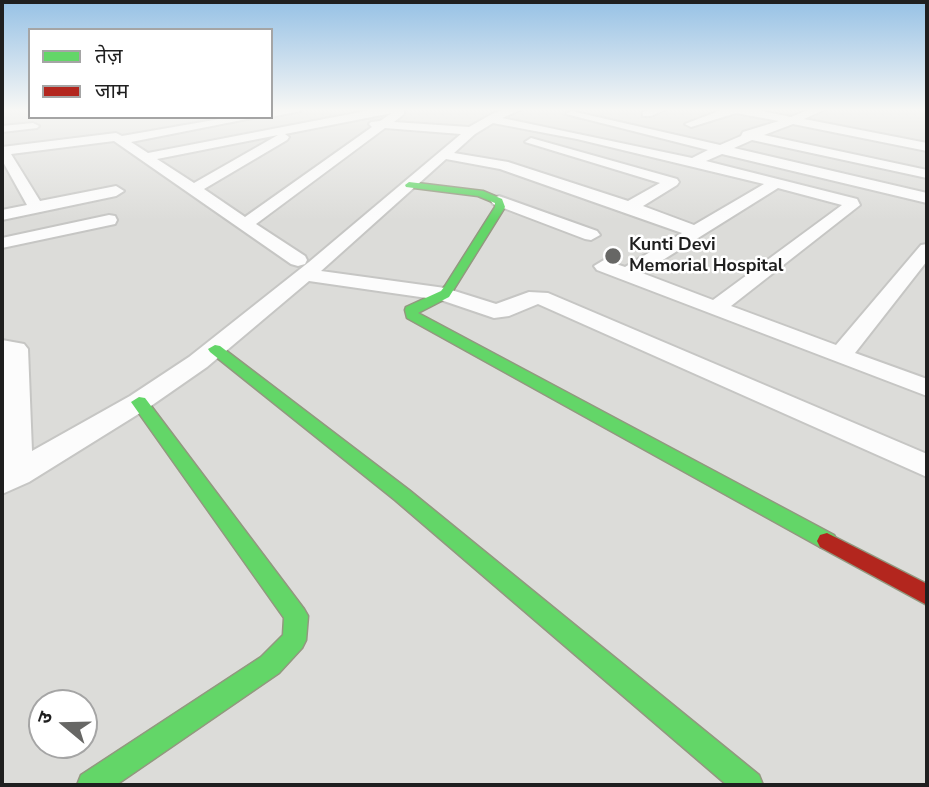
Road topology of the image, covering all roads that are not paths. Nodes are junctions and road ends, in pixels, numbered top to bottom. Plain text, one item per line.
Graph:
1 (39, 146) edge
2 (127, 146) edge
3 (204, 146) edge
4 (268, 146) edge
5 (353, 146) edge
6 (457, 146) edge
7 (552, 146) edge
8 (620, 146) edge
9 (706, 146) edge
10 (729, 146) edge
11 (796, 146) edge
12 (722, 149) junction
13 (2, 151) edge
14 (443, 155) junction
15 (145, 157) junction
16 (693, 162) junction
17 (927, 174) edge
18 (776, 183) junction
19 (25, 185) junction
20 (410, 185) junction
21 (2, 189) edge
22 (194, 189) junction
23 (116, 191) dead end
24 (927, 198) edge
25 (499, 201) junction
26 (38, 207) junction
27 (630, 207) junction
28 (2, 215) edge
29 (109, 220) dead end
30 (246, 224) junction
31 (696, 232) junction
32 (591, 235) dead end
33 (2, 243) edge
34 (927, 249) edge
35 (604, 266) dead end
36 (301, 268) junction
37 (627, 274) junction
38 (445, 294) junction
39 (715, 308) junction
40 (2, 347) edge
41 (215, 349) junction
42 (841, 355) junction
43 (927, 388) edge
44 (139, 402) junction
45 (927, 466) edge
46 (10, 479) edge
47 (927, 595) edge
48 (91, 785) edge
49 (749, 785) edge

1 - 13 street
2 - 15 street
3 - 15 street
4 - 22 street
5 - 30 street
6 - 14 street
7 - 27 street
8 - 16 street
9 - 12 street
10 - 12 street
11 - 17 street
12 - 16 street
12 - 24 street
13 - 19 street
14 - 20 street
14 - 27 street
15 - 22 street
16 - 18 street
18 - 31 street
18 - 39 street
19 - 21 street
19 - 26 street
20 - 25 street
20 - 36 street
22 - 30 street
23 - 26 street
25 - 32 street
25 - 38 street
26 - 28 street
27 - 31 street
29 - 33 street
30 - 36 street
31 - 37 street
34 - 42 street
35 - 37 street
36 - 38 street
36 - 41 street
37 - 39 street
38 - 45 street
38 - 47 street
39 - 42 street
40 - 46 street
41 - 44 street
41 - 49 street
42 - 43 street
44 - 46 street
44 - 48 street

